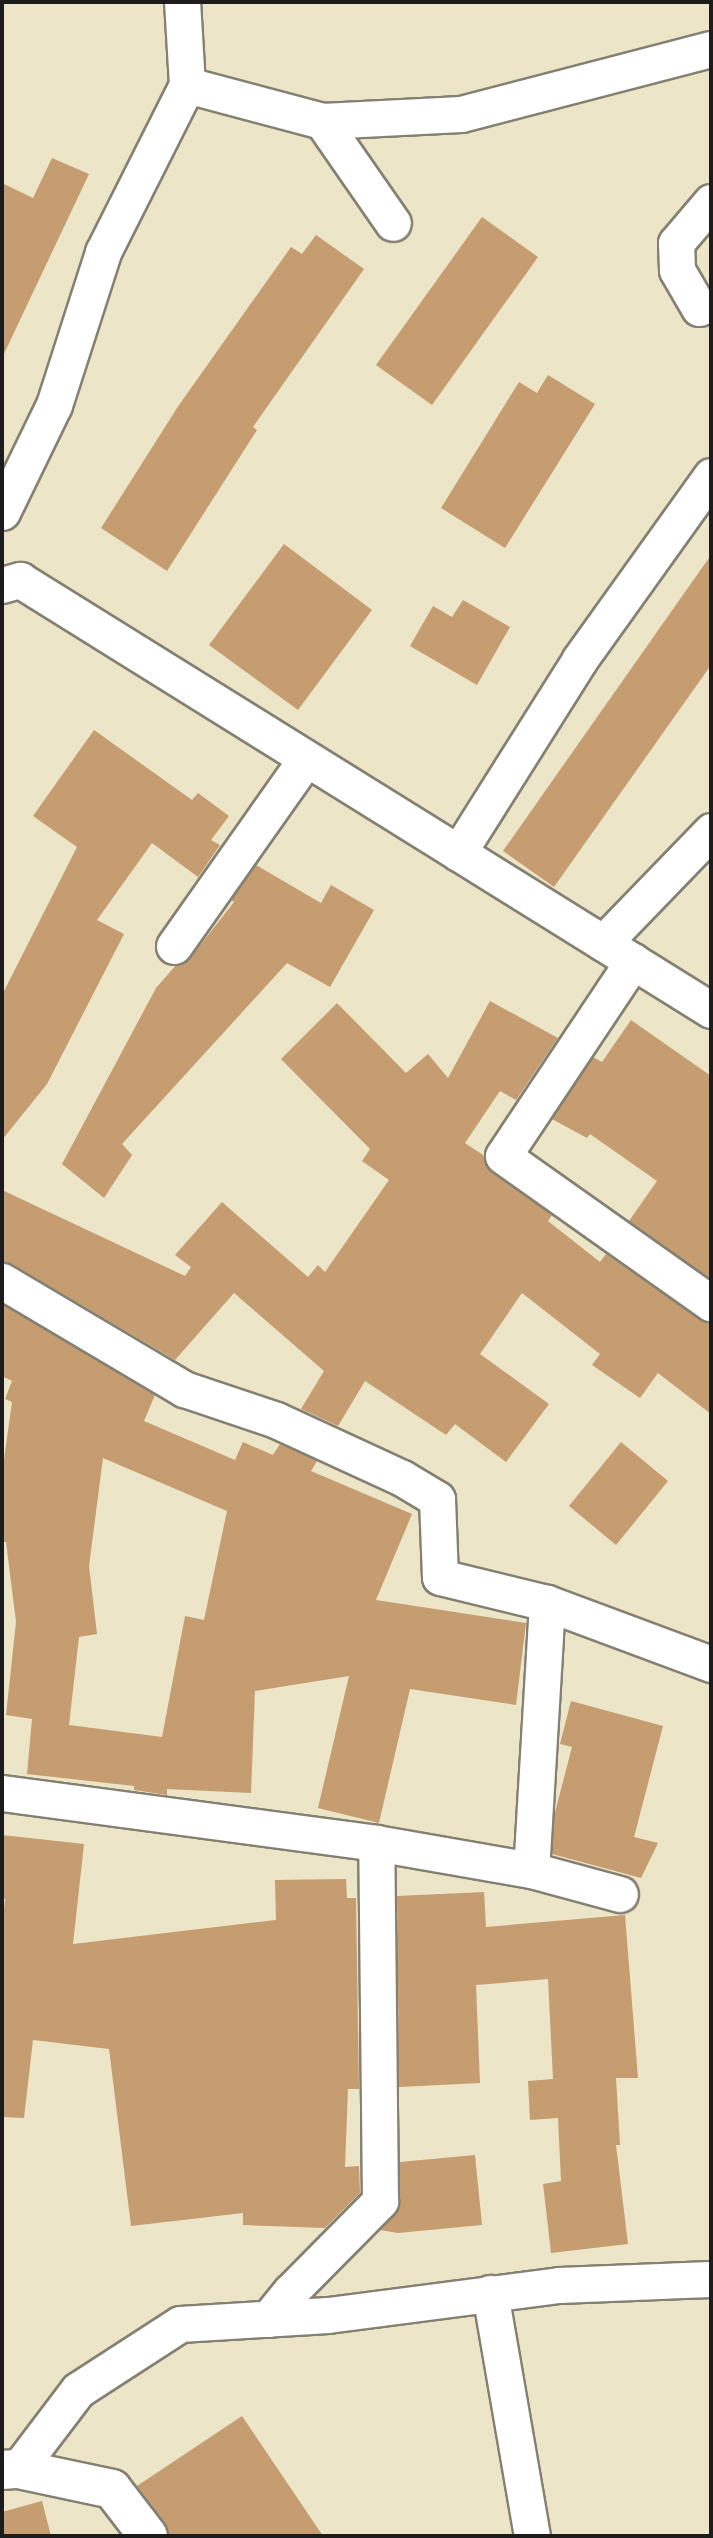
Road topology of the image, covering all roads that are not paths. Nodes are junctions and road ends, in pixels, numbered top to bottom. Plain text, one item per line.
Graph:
1 (183, 2) edge
2 (711, 49) edge
3 (187, 85) junction
4 (322, 121) junction
5 (711, 202) edge
6 (393, 223) dead end
7 (699, 307) dead end
8 (711, 476) edge
9 (2, 512) edge
10 (2, 585) edge
11 (306, 759) junction
12 (711, 831) edge
13 (458, 853) junction
14 (603, 943) junction
15 (174, 946) dead end
16 (633, 961) junction
17 (711, 1010) edge
18 (2, 1281) edge
19 (711, 1303) edge
20 (547, 1603) junction
21 (711, 1664) edge
22 (2, 1793) edge
23 (376, 1843) junction
24 (531, 1870) junction
25 (620, 1894) dead end
26 (711, 2279) edge
27 (490, 2293) junction
28 (268, 2319) junction
29 (10, 2470) edge
30 (148, 2536) edge
31 (532, 2536) edge

1 - 3 street
2 - 4 street
3 - 4 street
3 - 9 street
4 - 6 street
5 - 7 street
8 - 13 street
10 - 11 street
11 - 13 street
11 - 15 street
12 - 14 street
13 - 14 street
14 - 16 street
16 - 17 street
16 - 19 street
18 - 20 street
20 - 21 street
20 - 24 street
22 - 23 street
23 - 24 street
23 - 28 street
24 - 25 street
26 - 27 street
27 - 28 street
27 - 31 street
28 - 29 street
29 - 30 street

